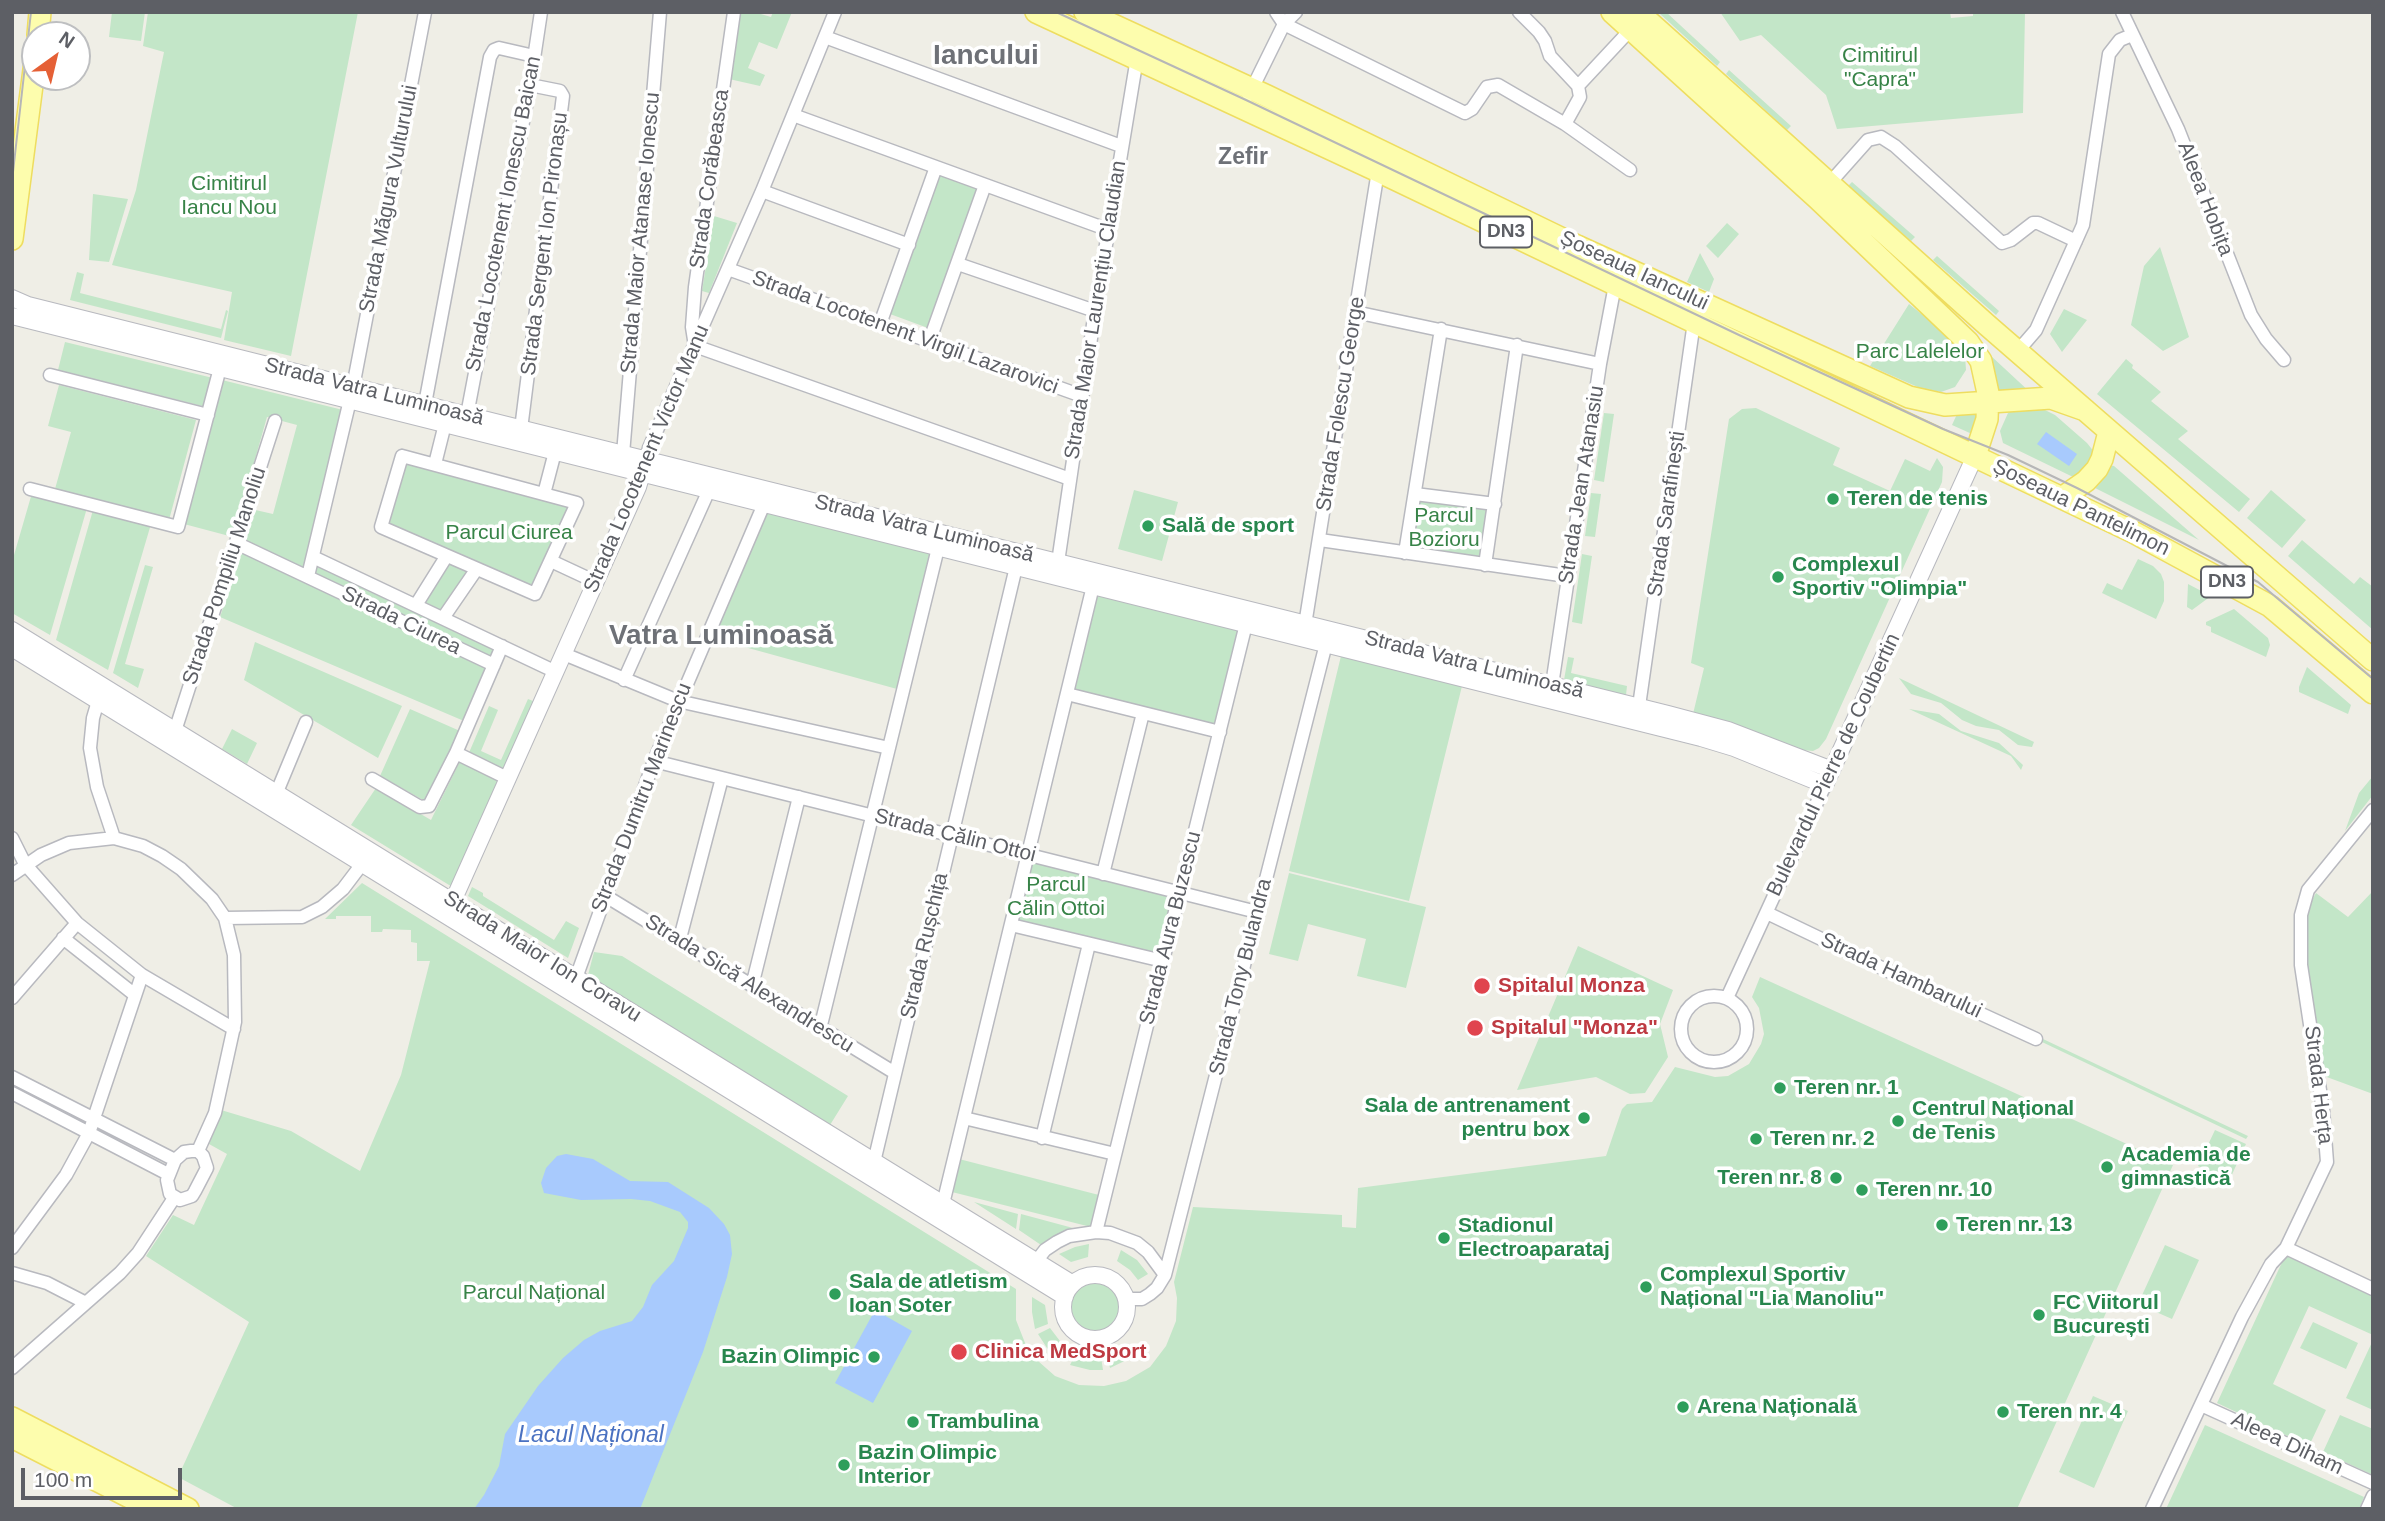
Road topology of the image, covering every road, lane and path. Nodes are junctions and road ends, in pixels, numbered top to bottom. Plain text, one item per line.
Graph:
1 (425, 12) edge
2 (541, 12) edge
3 (660, 12) edge
4 (734, 12) edge
5 (835, 12) edge
6 (1036, 12) edge
7 (1085, 12) edge
8 (1276, 12) edge
9 (1296, 12) edge
10 (1519, 12) edge
11 (1612, 12) edge
12 (2122, 12) edge
13 (1637, 19) edge
14 (1284, 24) junction
15 (2132, 35) junction
16 (825, 37) junction
17 (534, 56) junction
18 (1136, 58) junction
19 (530, 85) junction
20 (1578, 86) junction
21 (31, 91) edge
22 (1247, 98) junction
23 (793, 115) junction
24 (1565, 124) junction
25 (1121, 146) junction
26 (936, 167) junction
27 (1630, 170) dead end
28 (1378, 171) junction
29 (985, 185) junction
30 (1828, 185) junction
31 (762, 191) junction
32 (1109, 230) junction
33 (12, 239) edge
34 (2076, 241) junction
35 (909, 245) junction
36 (958, 264) junction
37 (728, 269) junction
38 (1615, 285) junction
39 (12, 298) edge
40 (1095, 311) junction
41 (1355, 312) junction
42 (12, 316) edge
43 (1694, 322) junction
44 (880, 324) junction
45 (1441, 329) junction
46 (929, 342) junction
47 (1968, 342) junction
48 (1517, 345) junction
49 (695, 346) junction
50 (2017, 352) junction
51 (2284, 360) dead end
52 (1601, 364) junction
53 (220, 368) junction
54 (50, 375) dead end
55 (352, 393) junction
56 (1082, 396) junction
57 (1988, 403) junction
58 (425, 404) junction
59 (1944, 405) junction
60 (2085, 410) junction
61 (208, 415) junction
62 (467, 415) junction
63 (275, 421) dead end
64 (445, 424) junction
65 (521, 429) junction
66 (2109, 432) junction
67 (555, 452) junction
68 (622, 454) junction
69 (1975, 456) junction
70 (435, 464) junction
71 (644, 467) junction
72 (1070, 479) junction
73 (30, 489) dead end
74 (709, 490) junction
75 (544, 494) junction
76 (1415, 494) junction
77 (2063, 497) junction
78 (764, 504) junction
79 (1495, 504) junction
80 (1320, 540) junction
81 (236, 543) junction
82 (938, 548) junction
83 (1405, 553) junction
84 (313, 557) junction
85 (446, 557) junction
86 (551, 561) junction
87 (1058, 562) junction
88 (1485, 565) junction
89 (1016, 567) junction
90 (476, 570) junction
91 (308, 576) junction
92 (1567, 576) junction
93 (596, 582) junction
94 (1093, 586) junction
95 (416, 606) junction
96 (443, 618) junction
97 (1246, 624) junction
98 (12, 630) edge
99 (1304, 631) junction
100 (1327, 637) junction
101 (502, 646) junction
102 (12, 648) edge
103 (564, 654) junction
104 (2373, 660) edge
105 (494, 665) junction
106 (556, 672) junction
107 (624, 680) junction
108 (1552, 685) junction
109 (2373, 693) edge
110 (102, 694) junction
111 (1067, 694) junction
112 (678, 701) junction
113 (1143, 712) junction
114 (1647, 714) junction
115 (306, 722) dead end
116 (1220, 732) junction
117 (172, 738) junction
118 (889, 748) junction
119 (456, 753) junction
120 (654, 761) junction
121 (1832, 770) junction
122 (722, 778) junction
123 (372, 779) dead end
124 (509, 779) junction
125 (1825, 785) junction
126 (799, 797) junction
127 (273, 800) junction
128 (2373, 810) edge
129 (872, 815) junction
130 (952, 835) junction
131 (12, 838) edge
132 (114, 838) junction
133 (1028, 855) junction
134 (25, 864) junction
135 (362, 864) junction
136 (1103, 874) junction
137 (12, 875) edge
138 (1180, 893) junction
139 (604, 895) junction
140 (450, 909) junction
141 (1257, 912) junction
142 (1767, 913) junction
143 (225, 918) junction
144 (77, 923) junction
145 (1011, 925) junction
146 (63, 938) junction
147 (680, 942) junction
148 (1089, 944) junction
149 (1163, 961) junction
150 (142, 975) junction
151 (572, 984) junction
152 (752, 986) junction
153 (135, 995) junction
154 (12, 998) edge
155 (1727, 998) junction
156 (234, 1028) junction
157 (820, 1029) junction
158 (2036, 1039) dead end
159 (895, 1073) junction
160 (12, 1077) edge
161 (12, 1093) edge
162 (964, 1118) junction
163 (95, 1120) junction
164 (89, 1133) junction
165 (1042, 1138) junction
166 (198, 1151) junction
167 (1115, 1154) junction
168 (175, 1160) junction
169 (870, 1168) junction
170 (168, 1174) junction
171 (174, 1198) junction
172 (939, 1210) junction
173 (1096, 1232) junction
174 (12, 1248) edge
175 (2286, 1248) junction
176 (1031, 1268) junction
177 (12, 1273) edge
178 (1165, 1275) junction
179 (2373, 1289) edge
180 (1069, 1291) junction
181 (1126, 1299) junction
182 (86, 1303) junction
183 (12, 1368) edge
184 (2201, 1405) junction
185 (12, 1418) edge
186 (12, 1437) edge
187 (2373, 1483) edge
188 (2373, 1496) edge
189 (153, 1509) edge
190 (188, 1509) edge
191 (2152, 1509) edge
192 (2367, 1509) edge

1 - 55 street, Strada Măgura Vulturului
2 - 17 street, Strada Locotenent Ionescu Baican
3 - 68 street, Strada Maior Atanase Ionescu
4 - 49 street, Strada Corăbeasca
5 - 16 street, Strada Locotenent Victor Manu
6 - 18 main road, Șoseaua Iancului / DN3
7 - 22 main road, Șoseaua Iancului / DN3
8 - 14 street
9 - 14 street
10 - 20 street
11 - 13 main road, Șoseaua Pantelimon
12 - 15 street, Aleea Hobița
13 - 20 street
13 - 30 main road, Șoseaua Pantelimon
13 - 47 main road, Șoseaua Pantelimon
14 - 22 street
14 - 24 street
15 - 34 street
15 - 51 street, Aleea Hobița
16 - 23 street, Strada Locotenent Victor Manu
16 - 25 street
17 - 19 street, Strada Locotenent Ionescu Baican
17 - 58 street
18 - 22 main road, Șoseaua Iancului / DN3
18 - 25 street, Strada Maior Laurențiu Claudian
19 - 62 street, Strada Locotenent Ionescu Baican
19 - 65 street, Strada Sergent Ion Pironașu
20 - 24 street
21 - 33 main road
22 - 28 main road, Șoseaua Iancului / DN3
22 - 59 main road, Șoseaua Iancului / DN3
23 - 26 street
23 - 31 street, Strada Locotenent Victor Manu
24 - 27 street
25 - 32 street, Strada Maior Laurențiu Claudian
26 - 29 street
26 - 35 street
28 - 38 main road, Șoseaua Iancului / DN3
28 - 41 street, Strada Folescu George
29 - 32 street
29 - 36 street
30 - 34 street
30 - 50 main road, Șoseaua Pantelimon
31 - 35 street
31 - 37 street, Strada Locotenent Victor Manu
32 - 40 street, Strada Maior Laurențiu Claudian
34 - 50 street
35 - 44 street
36 - 40 street
36 - 46 street
37 - 44 street, Strada Locotenent Virgil Lazarovici
37 - 49 street, Strada Locotenent Victor Manu
38 - 43 main road, Șoseaua Iancului / DN3
38 - 52 street, Strada Jean Atanasiu
39 - 55 street, Strada Vatra Luminoasă
40 - 56 street, Strada Maior Laurențiu Claudian
41 - 45 street
41 - 80 street, Strada Folescu George
42 - 53 street, Strada Vatra Luminoasă
43 - 69 main road, Șoseaua Iancului / DN3
43 - 114 street, Strada Sarafinești
44 - 46 street, Strada Locotenent Virgil Lazarovici
45 - 48 street
45 - 76 street
46 - 56 street, Strada Locotenent Virgil Lazarovici
47 - 57 main road, Șoseaua Pantelimon
47 - 59 main road
48 - 52 street
48 - 79 street
49 - 71 street, Strada Locotenent Victor Manu
49 - 72 street
50 - 60 main road, Șoseaua Pantelimon
52 - 92 street, Strada Jean Atanasiu
53 - 55 street, Strada Vatra Luminoasă
53 - 61 street
54 - 61 street
55 - 58 street, Strada Vatra Luminoasă
55 - 64 street, Strada Vatra Luminoasă
55 - 84 street
56 - 72 street, Strada Maior Laurențiu Claudian
57 - 59 main road, Șoseaua Iancului / DN3
57 - 60 main road, Șoseaua Iancului / DN3
57 - 69 main road, Șoseaua Pantelimon
58 - 62 street, Strada Vatra Luminoasă
60 - 66 main road, Șoseaua Pantelimon / DN3
61 - 73 street
62 - 65 street, Strada Vatra Luminoasă
63 - 81 street, Strada Pompiliu Manoliu
64 - 67 street, Strada Vatra Luminoasă
64 - 70 street
65 - 68 street, Strada Vatra Luminoasă
66 - 77 main road
66 - 104 main road, Șoseaua Pantelimon / DN3
67 - 71 street, Strada Vatra Luminoasă
67 - 75 street
68 - 71 street, Strada Vatra Luminoasă
69 - 77 main road, Șoseaua Pantelimon / DN3
69 - 121 street, Bulevardul Pierre de Coubertin
70 - 75 street
70 - 85 street
71 - 74 street, Strada Vatra Luminoasă
71 - 87 street, Strada Vatra Luminoasă
71 - 93 street, Strada Locotenent Victor Manu
72 - 87 street, Strada Maior Laurențiu Claudian
74 - 78 street, Strada Vatra Luminoasă
74 - 107 street
75 - 86 street
76 - 79 street
76 - 83 street
77 - 109 main road, Șoseaua Pantelimon / DN3
78 - 82 street, Strada Vatra Luminoasă
78 - 112 street, Strada Dumitru Marinescu
79 - 88 street
80 - 83 street
80 - 99 street, Strada Folescu George
81 - 91 street, Strada Ciurea
81 - 117 street, Strada Pompiliu Manoliu
82 - 89 street, Strada Vatra Luminoasă
82 - 118 street
83 - 88 street
84 - 91 street
84 - 95 street, Strada Ciurea
85 - 90 street
85 - 95 street, Strada Ciurea
86 - 90 street
86 - 93 street
87 - 99 street, Strada Vatra Luminoasă
88 - 92 street
89 - 94 street, Strada Vatra Luminoasă
89 - 130 street, Strada Rușchița
90 - 96 street, Strada Ciurea
91 - 105 street, Strada Ciurea
92 - 108 street, Strada Jean Atanasiu
93 - 103 street, Strada Locotenent Victor Manu
94 - 97 street, Strada Vatra Luminoasă
94 - 111 street
95 - 96 street, Strada Ciurea
96 - 101 street, Strada Ciurea
97 - 99 street, Strada Vatra Luminoasă
97 - 116 street, Strada Aura Buzescu
98 - 110 street, Strada Maior Ion Coravu
99 - 100 street, Strada Vatra Luminoasă
100 - 108 street, Strada Vatra Luminoasă
100 - 114 street, Strada Vatra Luminoasă
100 - 141 street, Strada Tony Bulandra
101 - 105 street
101 - 106 street, Strada Ciurea
102 - 110 street, Strada Maior Ion Coravu
103 - 106 street, Strada Locotenent Victor Manu
103 - 107 street
105 - 119 street
106 - 124 street, Strada Locotenent Victor Manu
107 - 112 street
108 - 114 street, Strada Vatra Luminoasă
110 - 117 street, Strada Maior Ion Coravu
110 - 132 street
111 - 113 street
111 - 133 street
112 - 118 street
112 - 120 street, Strada Dumitru Marinescu
113 - 116 street
113 - 136 street
114 - 121 street, Strada Vatra Luminoasă
114 - 125 street, Strada Vatra Luminoasă
115 - 127 street
116 - 138 street, Strada Aura Buzescu
117 - 127 street, Strada Maior Ion Coravu
118 - 129 street
119 - 123 street
119 - 124 street
120 - 122 street, Strada Călin Ottoi
120 - 139 street, Strada Dumitru Marinescu
121 - 125 street, Bulevardul Pierre de Coubertin
122 - 126 street, Strada Călin Ottoi
122 - 147 street
124 - 140 street, Strada Locotenent Victor Manu
125 - 142 street, Bulevardul Pierre de Coubertin
126 - 129 street, Strada Călin Ottoi
126 - 152 street
127 - 135 street, Strada Maior Ion Coravu
127 - 140 street, Strada Maior Ion Coravu
128 - 175 street, Strada Herța
129 - 130 street, Strada Călin Ottoi
129 - 157 street
130 - 133 street, Strada Călin Ottoi
130 - 159 street, Strada Rușchița
131 - 134 street
132 - 134 street
132 - 143 street
133 - 136 street, Strada Călin Ottoi
133 - 145 street
134 - 137 street
134 - 144 street
135 - 140 street, Strada Maior Ion Coravu
135 - 143 street
136 - 138 street, Strada Călin Ottoi
138 - 141 street, Strada Călin Ottoi
138 - 149 street, Strada Aura Buzescu
139 - 147 street, Strada Sică Alexandrescu
139 - 151 street, Strada Dumitru Marinescu
140 - 151 street, Strada Maior Ion Coravu
141 - 178 street, Strada Tony Bulandra
142 - 155 street, Bulevardul Pierre de Coubertin
142 - 158 street, Strada Hambarului
143 - 156 street
144 - 146 street
144 - 150 street
145 - 148 street
145 - 162 street
146 - 153 street
146 - 154 street
147 - 152 street, Strada Sică Alexandrescu
148 - 149 street
148 - 165 street
149 - 167 street, Strada Aura Buzescu
150 - 153 street
150 - 156 street
151 - 169 street, Strada Maior Ion Coravu
152 - 157 street, Strada Sică Alexandrescu
153 - 163 street
155 - 155 street
156 - 166 street
157 - 159 street, Strada Sică Alexandrescu
159 - 169 street, Strada Rușchița
160 - 163 street
161 - 164 street
162 - 165 street
162 - 172 street
163 - 164 street
163 - 168 street
164 - 170 street
164 - 174 street
165 - 167 street
166 - 168 street
166 - 171 street
167 - 173 street, Strada Aura Buzescu
168 - 170 street
169 - 172 street, Strada Maior Ion Coravu
170 - 171 street
171 - 182 street
172 - 176 street, Strada Maior Ion Coravu
173 - 176 street
173 - 178 street
175 - 179 street
175 - 184 street, Strada Herța
176 - 180 street, Strada Maior Ion Coravu
177 - 182 street
178 - 181 street
180 - 181 street
180 - 181 street
182 - 183 street
184 - 187 street, Aleea Diham
184 - 191 street, Strada Herța
185 - 190 main road
186 - 189 main road
188 - 192 street

